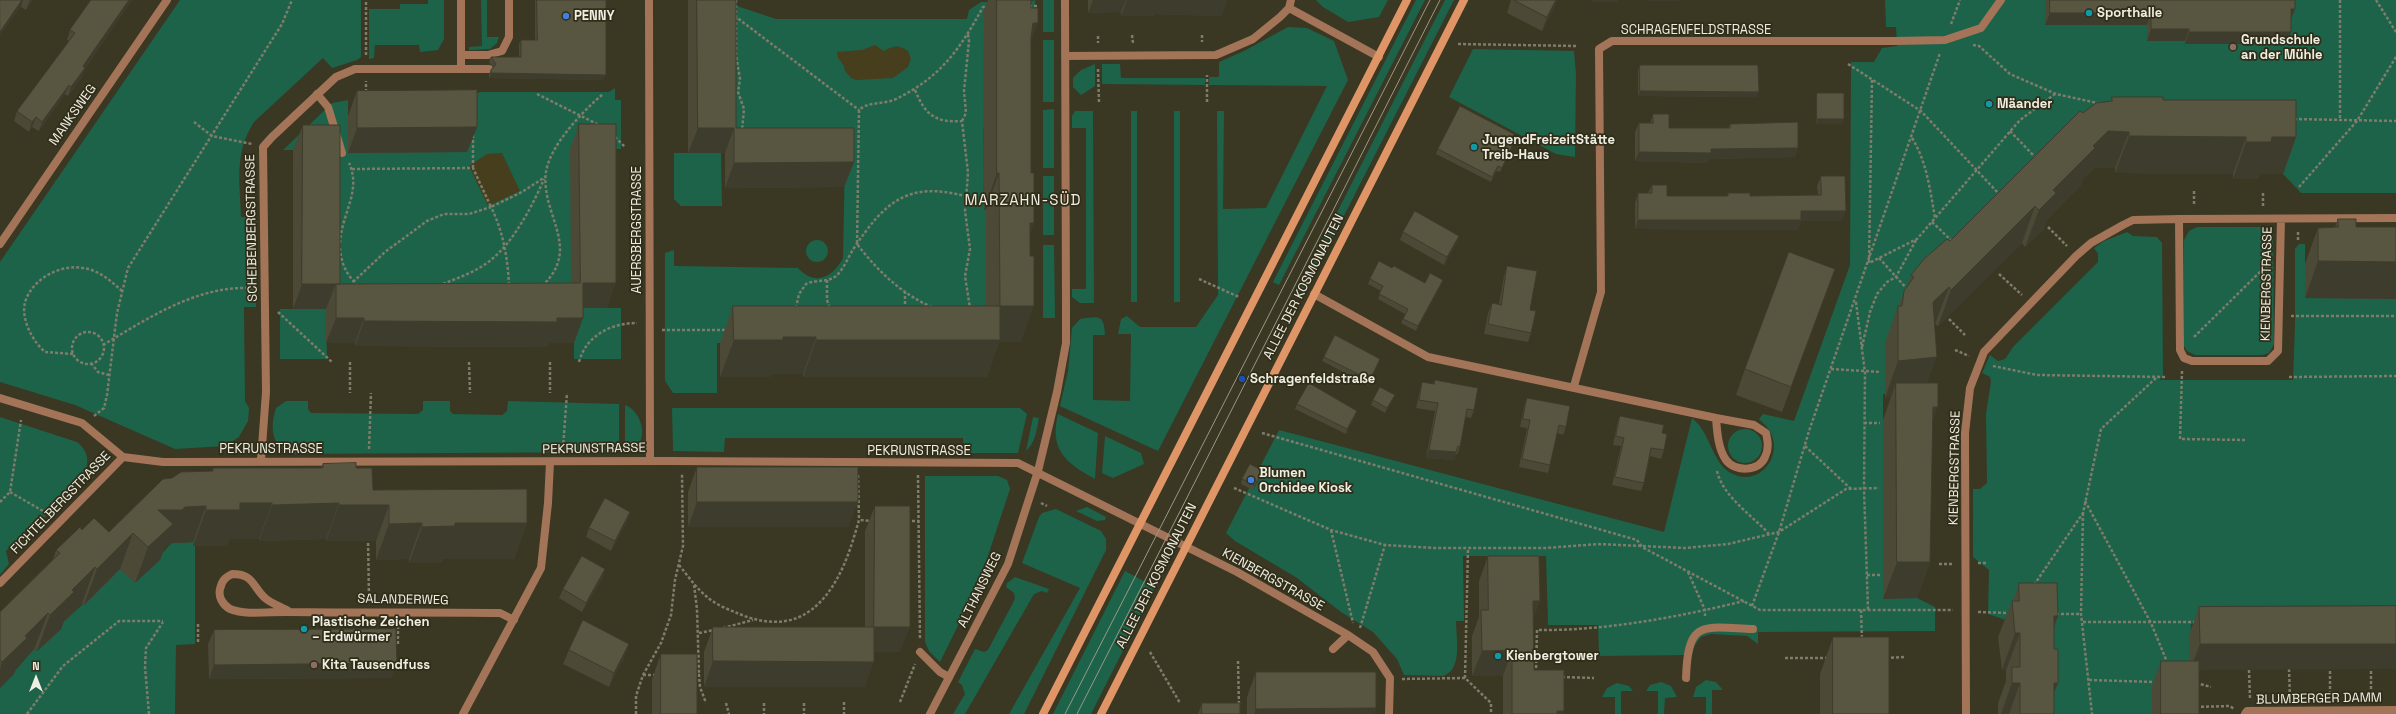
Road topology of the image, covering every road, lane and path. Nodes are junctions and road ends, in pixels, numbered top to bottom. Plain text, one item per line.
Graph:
1 (167, 0) edge
2 (292, 0) edge
3 (366, 0) edge
4 (461, 0) edge
5 (509, 0) edge
6 (648, 0) edge
7 (736, 0) edge
8 (1065, 0) edge
9 (1407, 0) edge
10 (1464, 0) edge
11 (1960, 0) edge
12 (2001, 0) edge
13 (2340, 0) edge
14 (2376, 0) edge
15 (1290, 4) edge
16 (1023, 6) edge
17 (1038, 6) edge
18 (991, 7) dead end
19 (736, 16) junction
20 (2396, 32) edge
21 (968, 34) junction
22 (1945, 40) junction
23 (1458, 44) dead end
24 (1576, 46) dead end
25 (461, 55) junction
26 (1065, 56) junction
27 (1379, 57) junction
28 (2396, 57) edge
29 (366, 60) dead end
30 (1098, 64) dead end
31 (1848, 64) dead end
32 (461, 69) junction
33 (489, 69) dead end
34 (1207, 74) dead end
35 (366, 79) dead end
36 (1872, 80) junction
37 (915, 90) junction
38 (317, 94) junction
39 (537, 94) dead end
40 (603, 94) dead end
41 (2056, 94) junction
42 (366, 95) edge
43 (1099, 102) dead end
44 (1207, 102) dead end
45 (2104, 104) edge
46 (859, 110) junction
47 (1921, 111) junction
48 (580, 115) junction
49 (2293, 118) edge
50 (2340, 121) junction
51 (2358, 121) junction
52 (2396, 121) edge
53 (194, 122) dead end
54 (962, 122) junction
55 (601, 126) edge
56 (2010, 131) junction
57 (473, 132) edge
58 (610, 133) edge
59 (741, 135) edge
60 (212, 136) junction
61 (1912, 137) junction
62 (851, 140) edge
63 (859, 140) junction
64 (263, 147) junction
65 (625, 147) dead end
66 (342, 153) joint
67 (2042, 164) edge
68 (473, 168) junction
69 (352, 169) junction
70 (1976, 170) junction
71 (546, 176) junction
72 (2299, 187) dead end
73 (965, 196) junction
74 (2002, 197) edge
75 (491, 207) junction
76 (1935, 218) junction
77 (2396, 218) edge
78 (2179, 219) junction
79 (2281, 219) junction
80 (1932, 222) junction
81 (2048, 227) edge
82 (1917, 239) junction
83 (0, 244) edge
84 (858, 244) junction
85 (505, 246) junction
86 (1957, 247) edge
87 (2281, 252) junction
88 (2076, 256) junction
89 (1879, 258) junction
90 (1869, 263) junction
91 (1999, 274) edge
92 (1896, 277) junction
93 (1199, 279) dead end
94 (827, 280) junction
95 (354, 282) junction
96 (265, 287) junction
97 (448, 287) edge
98 (538, 289) edge
99 (364, 290) edge
100 (510, 290) edge
101 (122, 291) junction
102 (905, 291) junction
103 (1911, 292) edge
104 (1314, 294) junction
105 (1240, 297) dead end
106 (1855, 300) junction
107 (2030, 304) junction
108 (936, 308) edge
109 (277, 310) dead end
110 (970, 310) edge
111 (832, 313) edge
112 (904, 313) edge
113 (794, 314) edge
114 (2291, 316) dead end
115 (2396, 316) edge
116 (1949, 319) edge
117 (650, 323) junction
118 (662, 330) dead end
119 (732, 330) edge
120 (1965, 335) dead end
121 (114, 338) junction
122 (103, 345) junction
123 (1862, 350) junction
124 (1955, 350) dead end
125 (73, 354) junction
126 (1971, 357) dead end
127 (2184, 358) junction
128 (332, 362) dead end
129 (350, 362) dead end
130 (469, 362) dead end
131 (550, 362) dead end
132 (579, 362) dead end
133 (91, 363) junction
134 (1987, 363) dead end
135 (1831, 369) junction
136 (1865, 372) junction
137 (1881, 372) dead end
138 (109, 375) junction
139 (2289, 376) dead end
140 (2396, 376) edge
141 (2157, 377) junction
142 (2167, 377) dead end
143 (1574, 386) junction
144 (350, 393) dead end
145 (370, 393) dead end
146 (470, 393) dead end
147 (550, 393) dead end
148 (567, 393) dead end
149 (0, 398) edge
150 (94, 416) dead end
151 (1716, 418) junction
152 (21, 420) dead end
153 (1864, 423) junction
154 (1880, 423) dead end
155 (1262, 433) dead end
156 (2247, 440) dead end
157 (1804, 446) junction
158 (123, 457) junction
159 (261, 460) junction
160 (369, 461) junction
161 (650, 461) junction
162 (550, 462) junction
163 (562, 462) junction
164 (1716, 465) dead end
165 (1038, 471) junction
166 (682, 473) dead end
167 (858, 473) edge
168 (918, 473) dead end
169 (1234, 488) dead end
170 (1879, 488) dead end
171 (1851, 489) junction
172 (1864, 489) junction
173 (10, 492) junction
174 (2085, 501) junction
175 (0, 502) edge
176 (2083, 513) junction
177 (51, 516) dead end
178 (859, 520) junction
179 (874, 521) edge
180 (904, 521) edge
181 (919, 521) junction
182 (1140, 523) junction
183 (1331, 530) junction
184 (1779, 532) junction
185 (1769, 534) junction
186 (368, 538) edge
187 (1384, 545) junction
188 (1186, 547) junction
189 (1468, 548) junction
190 (1642, 548) junction
191 (679, 565) junction
192 (1688, 571) junction
193 (1867, 575) junction
194 (1881, 575) dead end
195 (0, 583) edge
196 (368, 585) dead end
197 (694, 585) junction
198 (2030, 592) edge
199 (1744, 601) junction
200 (1752, 606) junction
201 (1705, 610) junction
202 (1861, 610) junction
203 (1868, 610) junction
204 (1939, 610) dead end
205 (1965, 610) junction
206 (290, 612) junction
207 (2016, 614) edge
208 (2052, 614) edge
209 (2081, 614) junction
210 (514, 620) junction
211 (754, 620) junction
212 (2083, 622) junction
213 (2198, 622) edge
214 (1353, 623) dead end
215 (2151, 623) junction
216 (198, 624) dead end
217 (398, 624) dead end
218 (1360, 628) dead end
219 (1753, 629) dead end
220 (699, 633) junction
221 (1348, 635) junction
222 (1862, 642) edge
223 (198, 644) dead end
224 (398, 644) edge
225 (1333, 649) dead end
226 (920, 652) junction
227 (1150, 652) dead end
228 (1906, 657) dead end
229 (1785, 658) dead end
230 (1832, 658) edge
231 (1884, 658) edge
232 (1238, 661) dead end
233 (2168, 667) edge
234 (2289, 669) dead end
235 (2330, 669) dead end
236 (2371, 669) dead end
237 (2249, 670) dead end
238 (664, 675) edge
239 (685, 675) edge
240 (699, 675) junction
241 (643, 676) junction
242 (949, 677) junction
243 (1536, 677) edge
244 (1465, 678) junction
245 (1594, 678) dead end
246 (1686, 678) dead end
247 (1401, 679) dead end
248 (2089, 680) junction
249 (2191, 682) edge
250 (2159, 683) edge
251 (1560, 684) edge
252 (2211, 687) dead end
253 (844, 702) dead end
254 (900, 702) dead end
255 (706, 703) dead end
256 (726, 703) dead end
257 (764, 703) dead end
258 (804, 703) dead end
259 (1180, 703) dead end
260 (2190, 707) edge
261 (2236, 710) dead end
262 (2330, 710) junction
263 (2371, 710) junction
264 (2396, 710) edge
265 (2290, 711) junction
266 (2247, 713) edge
267 (27, 714) edge
268 (149, 714) edge
269 (463, 714) edge
270 (636, 714) edge
271 (729, 714) edge
272 (764, 714) edge
273 (804, 714) edge
274 (844, 714) edge
275 (930, 714) edge
276 (1043, 714) edge
277 (1101, 714) edge
278 (1239, 714) edge
279 (1389, 714) edge
280 (1491, 714) edge
281 (1966, 714) edge
282 (2092, 714) edge

1 - 83 street, MANKSWEG
2 - 60 path
3 - 29 path
4 - 25 street
5 - 25 street
6 - 117 street, AUERSBERGSTRASSE
7 - 19 path
8 - 26 street
9 - 27 main road
10 - 104 main road, ALLEE DER KOSMONAUTEN
11 - 22 path
12 - 22 street
13 - 50 path
14 - 20 path
15 - 26 street
15 - 27 street
16 - 17 path
18 - 21 path
19 - 46 path
19 - 59 path
21 - 37 path
21 - 54 path
22 - 41 path
22 - 47 path
22 - 143 street, SCHRAGENFELDSTRASSE
23 - 24 path
25 - 32 street
26 - 165 street
27 - 182 main road
28 - 51 path
30 - 43 path
31 - 36 path
32 - 33 street, SCHEIBENBERGSTRASSE
32 - 38 street, SCHEIBENBERGSTRASSE
34 - 44 path
35 - 42 path
36 - 47 path
36 - 90 path
37 - 46 path
37 - 54 path
38 - 64 street, SCHEIBENBERGSTRASSE
38 - 66 street
39 - 48 path
40 - 48 path
41 - 45 path
41 - 56 path
46 - 63 path
47 - 61 path
47 - 70 path
48 - 55 path
48 - 71 path
49 - 50 path
50 - 51 path
51 - 52 path
51 - 72 path
53 - 60 path
54 - 73 path
56 - 67 path
56 - 70 path
57 - 68 path
58 - 65 path
60 - 64 path
60 - 101 path
61 - 76 path
61 - 90 path
62 - 63 path
63 - 84 path
64 - 96 street, SCHEIBENBERGSTRASSE
66 - 69 path
68 - 69 path
68 - 75 path
69 - 95 path
70 - 74 path
70 - 76 path
71 - 75 path
71 - 85 path
71 - 98 path
73 - 84 path
73 - 110 path
75 - 85 path
75 - 95 path
76 - 80 path
77 - 79 street, KIENBERGSTRASSE
78 - 79 street, KIENBERGSTRASSE
78 - 88 street, KIENBERGSTRASSE
78 - 127 street
79 - 87 street, KIENBERGSTRASSE
80 - 82 path
80 - 86 path
81 - 88 path
82 - 89 path
82 - 92 path
84 - 94 path
84 - 102 path
85 - 97 path
85 - 100 path
87 - 127 path
87 - 127 street, KIENBERGSTRASSE
88 - 107 street, KIENBERGSTRASSE
89 - 90 path
89 - 92 path
90 - 106 path
91 - 107 path
92 - 103 path
92 - 123 path
93 - 105 path
94 - 111 path
94 - 113 path
95 - 99 path
96 - 121 path
96 - 159 street, SCHEIBENBERGSTRASSE
101 - 121 path
101 - 125 path
102 - 108 path
102 - 112 path
104 - 143 street
104 - 188 main road, ALLEE DER KOSMONAUTEN
106 - 123 path
106 - 135 path
107 - 205 street, KIENBERGSTRASSE
109 - 128 path
114 - 115 path
116 - 120 path
117 - 132 path
117 - 161 street, AUERSBERGSTRASSE
118 - 119 path
121 - 122 path
121 - 138 path
122 - 125 path
122 - 133 path
123 - 136 path
124 - 126 path
125 - 133 path
127 - 156 path
129 - 144 path
130 - 146 path
131 - 147 path
133 - 138 path
134 - 141 path
135 - 136 path
135 - 157 path
136 - 137 path
136 - 153 path
138 - 150 path
139 - 140 path
141 - 142 path
141 - 174 path
143 - 151 street
145 - 160 path
148 - 163 path
149 - 158 street
151 - 151 street
152 - 173 path
153 - 154 path
153 - 172 path
155 - 190 path
157 - 171 path
157 - 184 path
158 - 159 street, PEKRUNSTRASSE
158 - 195 street, FICHTELBERGSTRASSE
159 - 160 street, PEKRUNSTRASSE
160 - 162 street, PEKRUNSTRASSE
161 - 163 street, PEKRUNSTRASSE
161 - 165 street, PEKRUNSTRASSE
162 - 163 street, PEKRUNSTRASSE
162 - 210 street
164 - 185 path
165 - 182 street, PEKRUNSTRASSE
165 - 242 street, ALTHANSWEG
166 - 191 path
167 - 178 path
168 - 181 path
169 - 183 path
170 - 172 path
171 - 172 path
171 - 184 path
172 - 193 path
173 - 175 path
173 - 177 path
174 - 176 path
174 - 215 path
176 - 198 path
176 - 209 path
178 - 179 path
178 - 211 path
180 - 181 path
181 - 226 path
182 - 188 street, PEKRUNSTRASSE
182 - 276 main road
183 - 187 path
183 - 214 path
184 - 185 path
184 - 200 path
185 - 190 path
186 - 196 path
187 - 189 path
187 - 218 path
188 - 221 street, KIENBERGSTRASSE
188 - 277 main road, ALLEE DER KOSMONAUTEN
189 - 190 path
189 - 244 path
190 - 192 path
191 - 197 path
191 - 241 path
192 - 199 path
192 - 201 path
193 - 194 path
193 - 203 path
197 - 211 path
197 - 220 path
199 - 200 path
199 - 201 path
200 - 202 path
201 - 243 path
202 - 203 path
202 - 222 path
203 - 204 path
205 - 207 path
205 - 281 street, KIENBERGSTRASSE
206 - 206 street, SALANDERWEG
206 - 210 street, SALANDERWEG
208 - 209 path
209 - 212 path
210 - 269 street
211 - 220 path
212 - 215 path
212 - 248 path
213 - 215 path
215 - 233 path
216 - 223 path
217 - 224 path
219 - 246 street
220 - 240 path
221 - 225 street
221 - 279 street, KIENBERGSTRASSE
226 - 242 street
226 - 254 path
227 - 259 path
228 - 231 path
229 - 230 path
232 - 278 path
234 - 265 path
235 - 262 path
236 - 263 path
237 - 266 path
238 - 241 path
239 - 240 path
240 - 255 path
241 - 270 path
242 - 275 street, ALTHANSWEG
244 - 247 path
244 - 280 path
245 - 251 path
248 - 250 path
248 - 282 path
249 - 252 path
253 - 274 path
256 - 271 path
257 - 272 path
258 - 273 path
260 - 261 path
262 - 263 street, BLUMBERGER DAMM
262 - 265 street, BLUMBERGER DAMM
263 - 264 street, BLUMBERGER DAMM
265 - 266 street, BLUMBERGER DAMM
267 - 268 path

